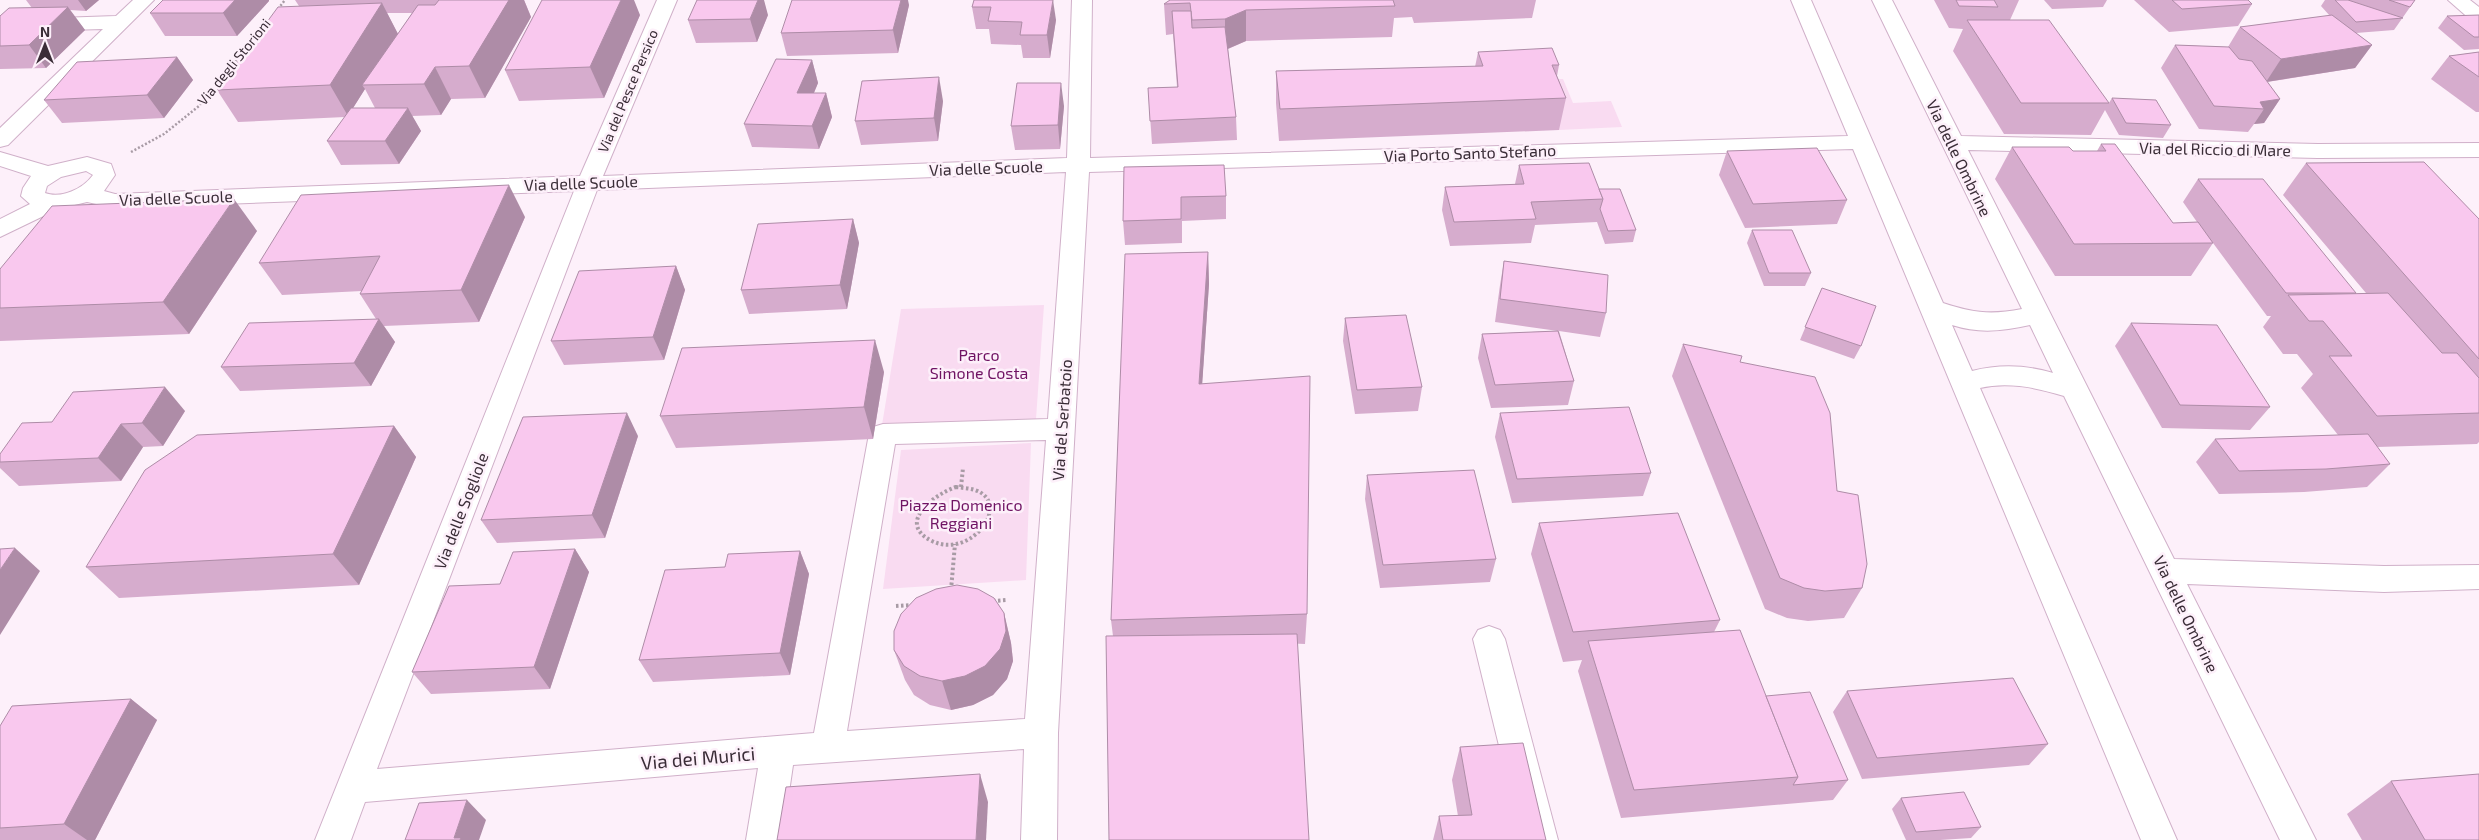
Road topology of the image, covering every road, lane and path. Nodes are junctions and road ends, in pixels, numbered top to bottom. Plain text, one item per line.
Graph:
1 (144, 0) edge
2 (285, 0) edge
3 (668, 0) edge
4 (1082, 0) edge
5 (1801, 0) edge
6 (1882, 0) edge
7 (2458, 0) edge
8 (2479, 17) edge
9 (120, 22) junction
10 (0, 26) edge
11 (0, 140) edge
12 (1862, 142) junction
13 (1951, 143) junction
14 (2479, 150) edge
15 (0, 159) edge
16 (1078, 165) junction
17 (103, 169) junction
18 (50, 174) junction
19 (589, 182) junction
20 (85, 194) junction
21 (52, 203) junction
22 (0, 230) edge
23 (1932, 309) junction
24 (2036, 315) junction
25 (1964, 384) junction
26 (2073, 389) junction
27 (1061, 429) junction
28 (956, 544) junction
29 (2165, 570) junction
30 (2479, 577) edge
31 (950, 593) edge
32 (1050, 598) junction
33 (986, 601) edge
34 (920, 605) edge
35 (853, 609) junction
36 (1489, 639) dead end
37 (1041, 733) junction
38 (828, 747) junction
39 (778, 751) junction
40 (355, 787) junction
41 (333, 840) edge
42 (764, 840) edge
43 (1039, 840) edge
44 (1540, 840) edge
45 (2159, 840) edge
46 (2298, 840) edge

1 - 9 street
2 - 17 path, Via degli Storioni
3 - 19 street, Via del Pesce Persico
4 - 16 street, Via del Serbatoio
5 - 12 street
6 - 13 street, Via delle Ombrine
7 - 8 street
9 - 10 street
9 - 11 street
12 - 16 street, Via Porto Santo Stefano
12 - 23 street
13 - 14 street, Via del Riccio di Mare
13 - 24 street, Via delle Ombrine
15 - 18 street
16 - 19 street, Via delle Scuole
16 - 27 street, Via del Serbatoio
17 - 18 street
17 - 20 street
18 - 21 street
19 - 20 street, Via delle Scuole
19 - 40 street, Via delle Sogliole
20 - 21 street
21 - 22 street
23 - 24 street
23 - 25 street
24 - 26 street, Via delle Ombrine
25 - 26 street
25 - 45 street
26 - 29 street, Via delle Ombrine
27 - 32 street, Via del Serbatoio
27 - 35 street
28 - 28 path
28 - 31 path
29 - 30 street
29 - 46 street, Via delle Ombrine
32 - 33 path
32 - 37 street, Via del Serbatoio
34 - 35 path
35 - 38 street
36 - 44 street
37 - 38 street, Via dei Murici
37 - 43 street, Via del Serbatoio
38 - 39 street, Via dei Murici
39 - 40 street, Via dei Murici
39 - 42 street
40 - 41 street, Via delle Sogliole

